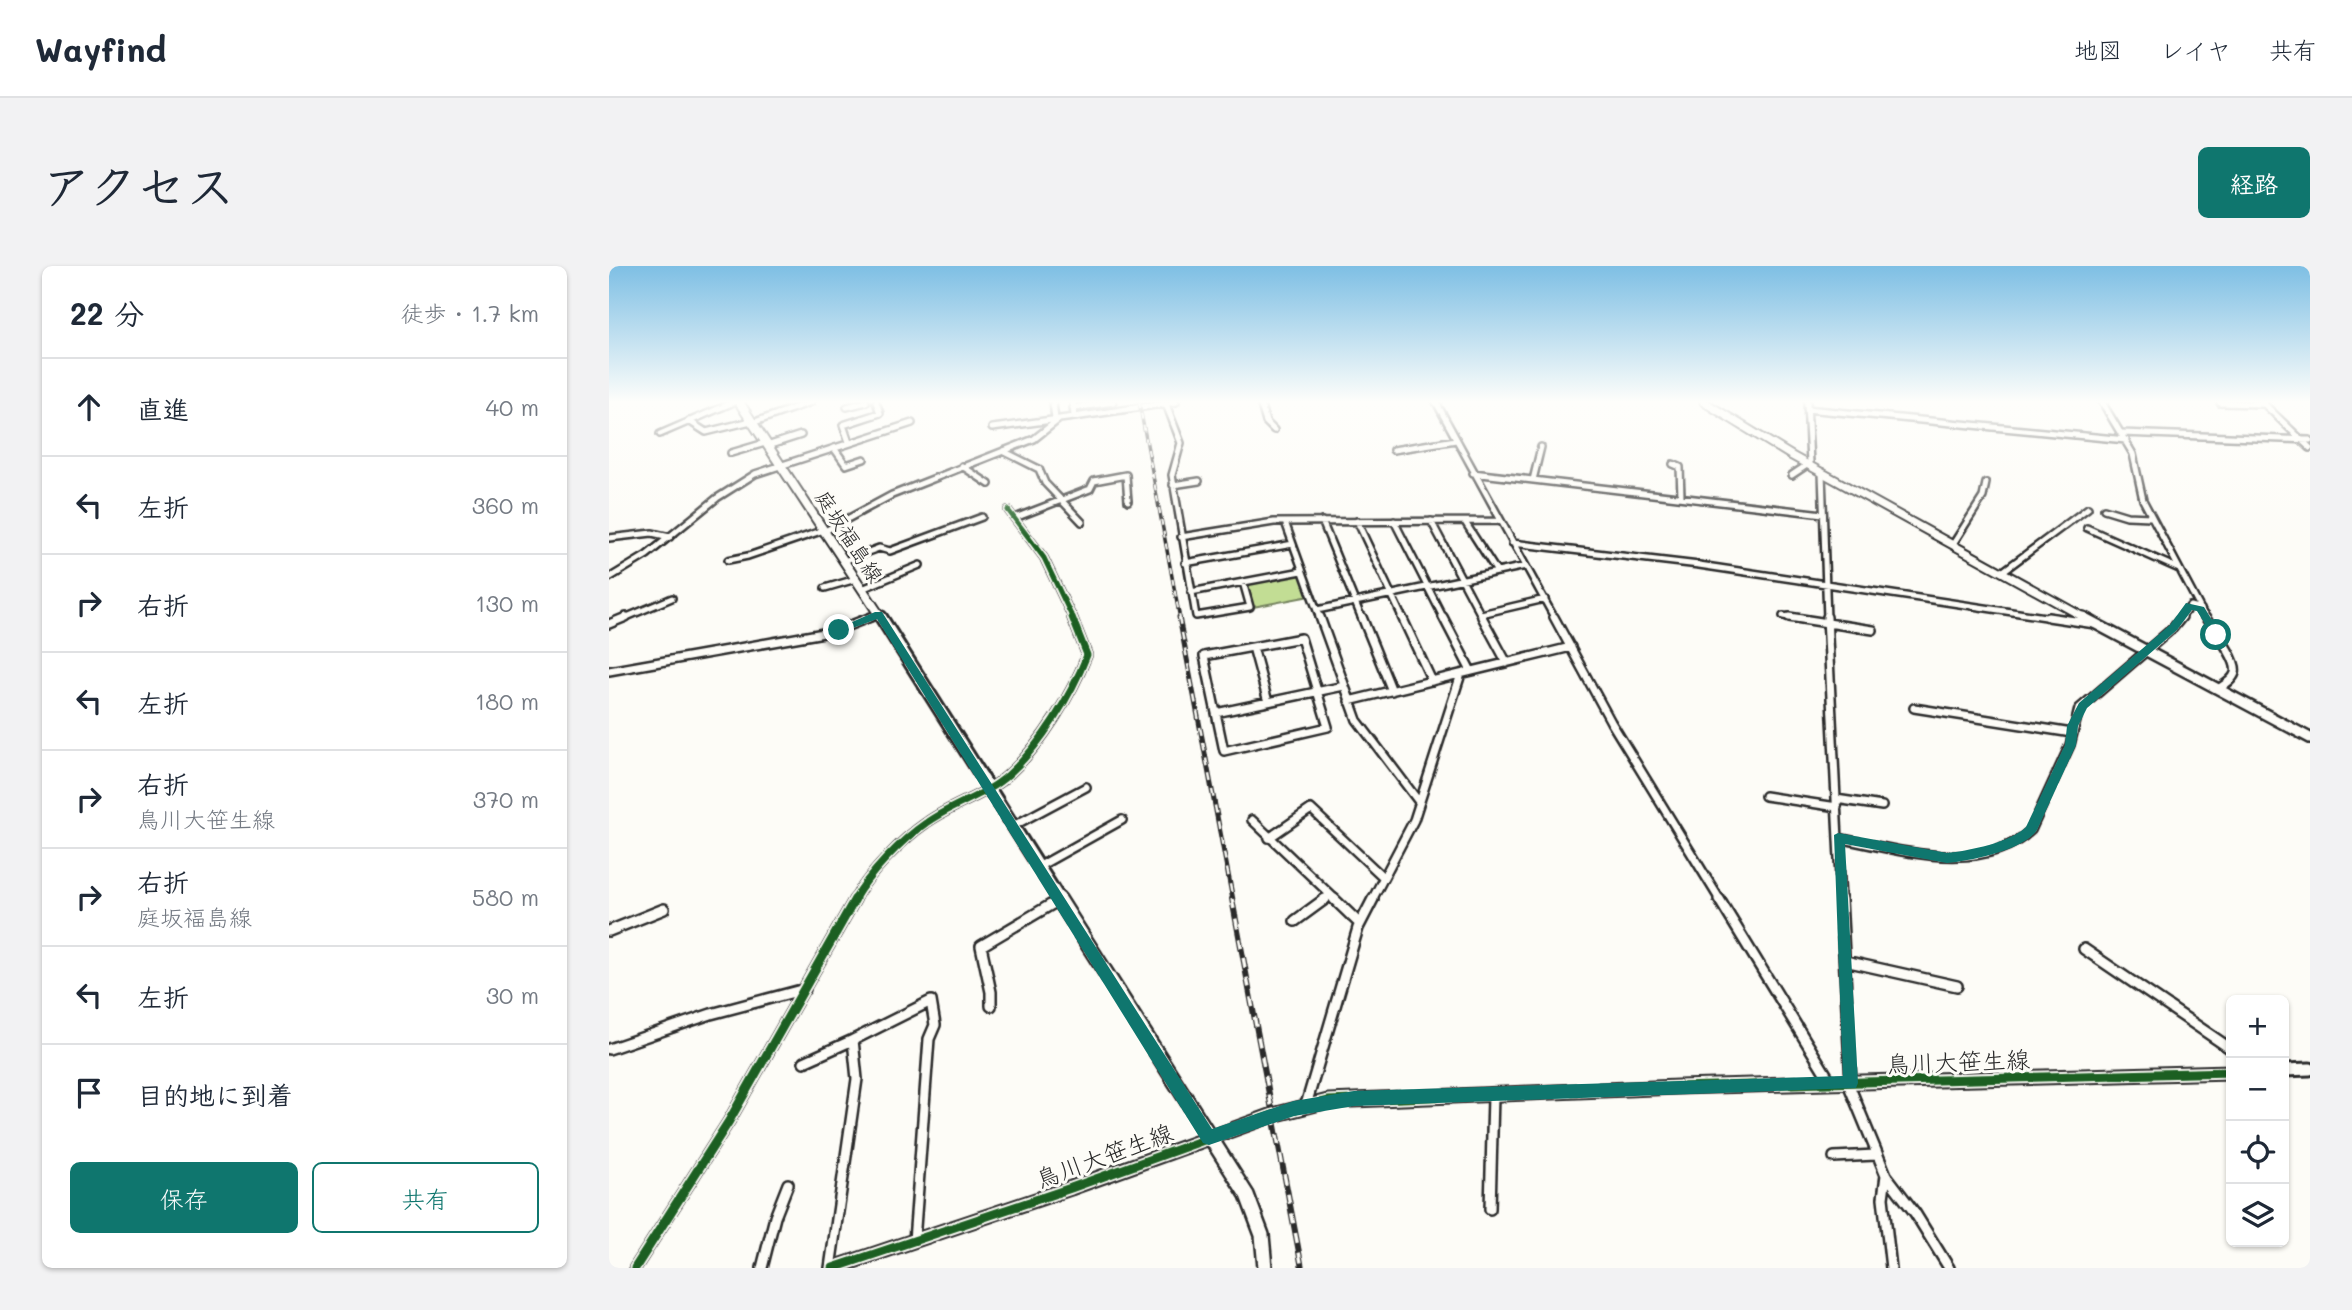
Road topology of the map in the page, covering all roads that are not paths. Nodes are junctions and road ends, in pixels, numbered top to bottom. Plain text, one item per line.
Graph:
1 (834, 448) edge
2 (747, 449) edge
3 (769, 449) edge
4 (832, 449) edge
5 (1011, 449) edge
6 (1179, 449) edge
7 (1401, 449) edge
8 (1461, 449) edge
9 (1541, 449) edge
10 (1783, 449) edge
11 (1808, 449) edge
12 (2130, 449) edge
13 (1393, 450) dead end
14 (1003, 452) junction
15 (731, 453) dead end
16 (864, 459) dead end
17 (1673, 464) dead end
18 (1809, 464) junction
19 (779, 465) junction
20 (962, 466) junction
21 (1822, 472) junction
22 (1473, 473) junction
23 (1792, 475) dead end
24 (1533, 480) junction
25 (1199, 481) dead end
26 (1986, 483) dead end
27 (989, 484) dead end
28 (1173, 485) junction
29 (1681, 496) junction
30 (1062, 500) junction
31 (1128, 500) dead end
32 (2088, 508) dead end
33 (2104, 509) dead end
34 (1008, 510) dead end
35 (1823, 514) junction
36 (982, 517) dead end
37 (2151, 517) junction
38 (1015, 518) junction
39 (1322, 521) junction
40 (1357, 521) junction
41 (1394, 521) junction
42 (1500, 521) junction
43 (1082, 522) dead end
44 (1285, 522) junction
45 (1430, 522) junction
46 (1465, 522) junction
47 (2087, 528) dead end
48 (824, 531) junction
49 (670, 537) junction
50 (1181, 537) junction
51 (609, 538) edge
52 (1512, 543) junction
53 (1293, 544) junction
54 (1953, 544) junction
55 (728, 560) dead end
56 (844, 561) junction
57 (1185, 563) junction
58 (920, 565) dead end
59 (1526, 566) junction
60 (2179, 569) junction
61 (1302, 571) junction
62 (1497, 572) junction
63 (2002, 572) junction
64 (609, 578) edge
65 (1463, 580) junction
66 (1243, 582) junction
67 (859, 584) junction
68 (1825, 585) junction
69 (1427, 587) junction
70 (825, 588) dead end
71 (1191, 592) junction
72 (1392, 594) junction
73 (672, 598) dead end
74 (1545, 599) junction
75 (1355, 602) junction
76 (2201, 609) junction
77 (1317, 610) junction
78 (879, 614) junction
79 (1481, 614) junction
80 (1783, 616) dead end
81 (1827, 623) junction
82 (609, 624) edge
83 (2096, 624) junction
84 (1873, 629) dead end
85 (1253, 647) junction
86 (1571, 647) junction
87 (2146, 651) junction
88 (1507, 663) junction
89 (609, 671) edge
90 (1471, 671) junction
91 (1461, 674) junction
92 (1433, 681) junction
93 (1344, 686) junction
94 (2218, 689) junction
95 (1318, 691) junction
96 (1392, 691) junction
97 (1349, 701) junction
98 (1268, 702) junction
99 (1914, 708) dead end
100 (1216, 713) junction
101 (2072, 733) junction
102 (2310, 738) edge
103 (1086, 787) dead end
104 (988, 789) junction
105 (1765, 796) dead end
106 (1419, 802) junction
107 (1837, 803) junction
108 (1882, 806) dead end
109 (1122, 820) dead end
110 (1252, 820) dead end
111 (1013, 826) junction
112 (1269, 838) junction
113 (1838, 838) junction
114 (1038, 867) junction
115 (1383, 877) junction
116 (1330, 895) junction
117 (1059, 900) junction
118 (664, 909) dead end
119 (1295, 921) dead end
120 (1360, 924) junction
121 (609, 931) edge
122 (2084, 949) dead end
123 (1845, 961) junction
124 (1957, 986) dead end
125 (804, 989) junction
126 (991, 1006) dead end
127 (853, 1040) junction
128 (2226, 1046) edge
129 (609, 1049) edge
130 (804, 1062) dead end
131 (2310, 1069) edge
132 (2289, 1070) edge
133 (2226, 1072) edge
134 (1850, 1083) junction
135 (1832, 1084) junction
136 (1493, 1096) junction
137 (1306, 1105) junction
138 (1209, 1137) junction
139 (1876, 1155) junction
140 (1834, 1157) dead end
141 (1886, 1175) junction
142 (788, 1184) dead end
143 (1490, 1209) dead end
144 (914, 1241) junction
145 (635, 1268) edge
146 (762, 1268) edge
147 (831, 1268) edge
148 (1265, 1268) edge
149 (1891, 1268) edge
150 (1949, 1268) edge

1 - 16 street
2 - 15 street
3 - 19 main road, 庭坂福島線
4 - 19 street
5 - 14 street
6 - 28 street
7 - 13 street
8 - 22 street
9 - 24 street
10 - 18 street
11 - 18 street
12 - 37 street
14 - 20 street
14 - 30 street
17 - 29 street
18 - 21 street
18 - 23 street
19 - 48 main road, 庭坂福島線
19 - 49 street
20 - 27 street
20 - 48 street
21 - 35 street
21 - 54 street
22 - 24 street
22 - 42 street
24 - 29 street
25 - 28 street
26 - 54 street
28 - 50 street
29 - 35 street
30 - 31 street
30 - 38 street
30 - 43 street
32 - 63 street
33 - 37 street
34 - 38 street
35 - 68 street
36 - 56 street
37 - 60 street
38 - 104 street
39 - 40 street
39 - 44 street
39 - 75 street
40 - 41 street
40 - 72 street
41 - 45 street
41 - 69 street
42 - 46 street
42 - 52 street
44 - 50 street
44 - 53 street
45 - 46 street
45 - 65 street
46 - 62 street
47 - 60 street
48 - 55 street
48 - 56 main road, 庭坂福島線
49 - 51 street
49 - 64 street
50 - 57 street
52 - 59 street
52 - 68 street
53 - 57 street
53 - 61 street
54 - 63 street
56 - 67 main road, 庭坂福島線
57 - 71 street
58 - 67 street
59 - 62 street
59 - 74 street
60 - 76 street
61 - 66 street
61 - 77 street
62 - 65 street
63 - 83 street
65 - 69 street
65 - 79 street
66 - 71 street
66 - 71 street
67 - 70 street
67 - 78 main road, 庭坂福島線
68 - 81 street
68 - 83 street
69 - 72 street
69 - 90 street
72 - 75 street
72 - 92 street
73 - 82 street
74 - 79 street
74 - 86 street
75 - 77 street
75 - 96 street
76 - 87 street
76 - 94 street
77 - 93 street
78 - 89 street
78 - 104 main road, 庭坂福島線
79 - 88 street
80 - 81 street
81 - 84 street
81 - 107 street
83 - 87 street
85 - 95 street
85 - 98 street
85 - 100 street
86 - 88 street
86 - 135 street
87 - 94 street
87 - 101 street
88 - 90 street
90 - 91 street
91 - 92 street
91 - 106 street
92 - 96 street
93 - 95 street
93 - 97 street
94 - 102 street
95 - 98 street
95 - 100 street
96 - 97 street
97 - 106 street
98 - 100 street
99 - 101 street
101 - 113 street
103 - 111 street
104 - 111 main road, 庭坂福島線
104 - 125 street
105 - 107 street
106 - 115 street
107 - 108 street
107 - 113 street
109 - 114 street
110 - 112 street
111 - 114 main road, 庭坂福島線
112 - 115 street
112 - 116 street
113 - 123 street
114 - 117 main road, 庭坂福島線
115 - 120 street
116 - 119 street
116 - 120 street
117 - 126 street
117 - 138 main road, 庭坂福島線
118 - 121 street
120 - 137 street
122 - 128 street
123 - 124 street
123 - 134 street
125 - 129 street
125 - 145 street
127 - 130 street
127 - 144 street
127 - 147 street
131 - 132 street
133 - 134 street, 鳥川大笹生線
134 - 135 street, 鳥川大笹生線
134 - 139 street
135 - 136 street, 鳥川大笹生線
136 - 137 street, 鳥川大笹生線
136 - 143 street
137 - 138 street, 鳥川大笹生線
138 - 144 street, 鳥川大笹生線
138 - 148 main road, 庭坂福島線
139 - 140 street
139 - 141 street
141 - 149 street
141 - 150 street
142 - 146 street
144 - 147 street, 鳥川大笹生線

